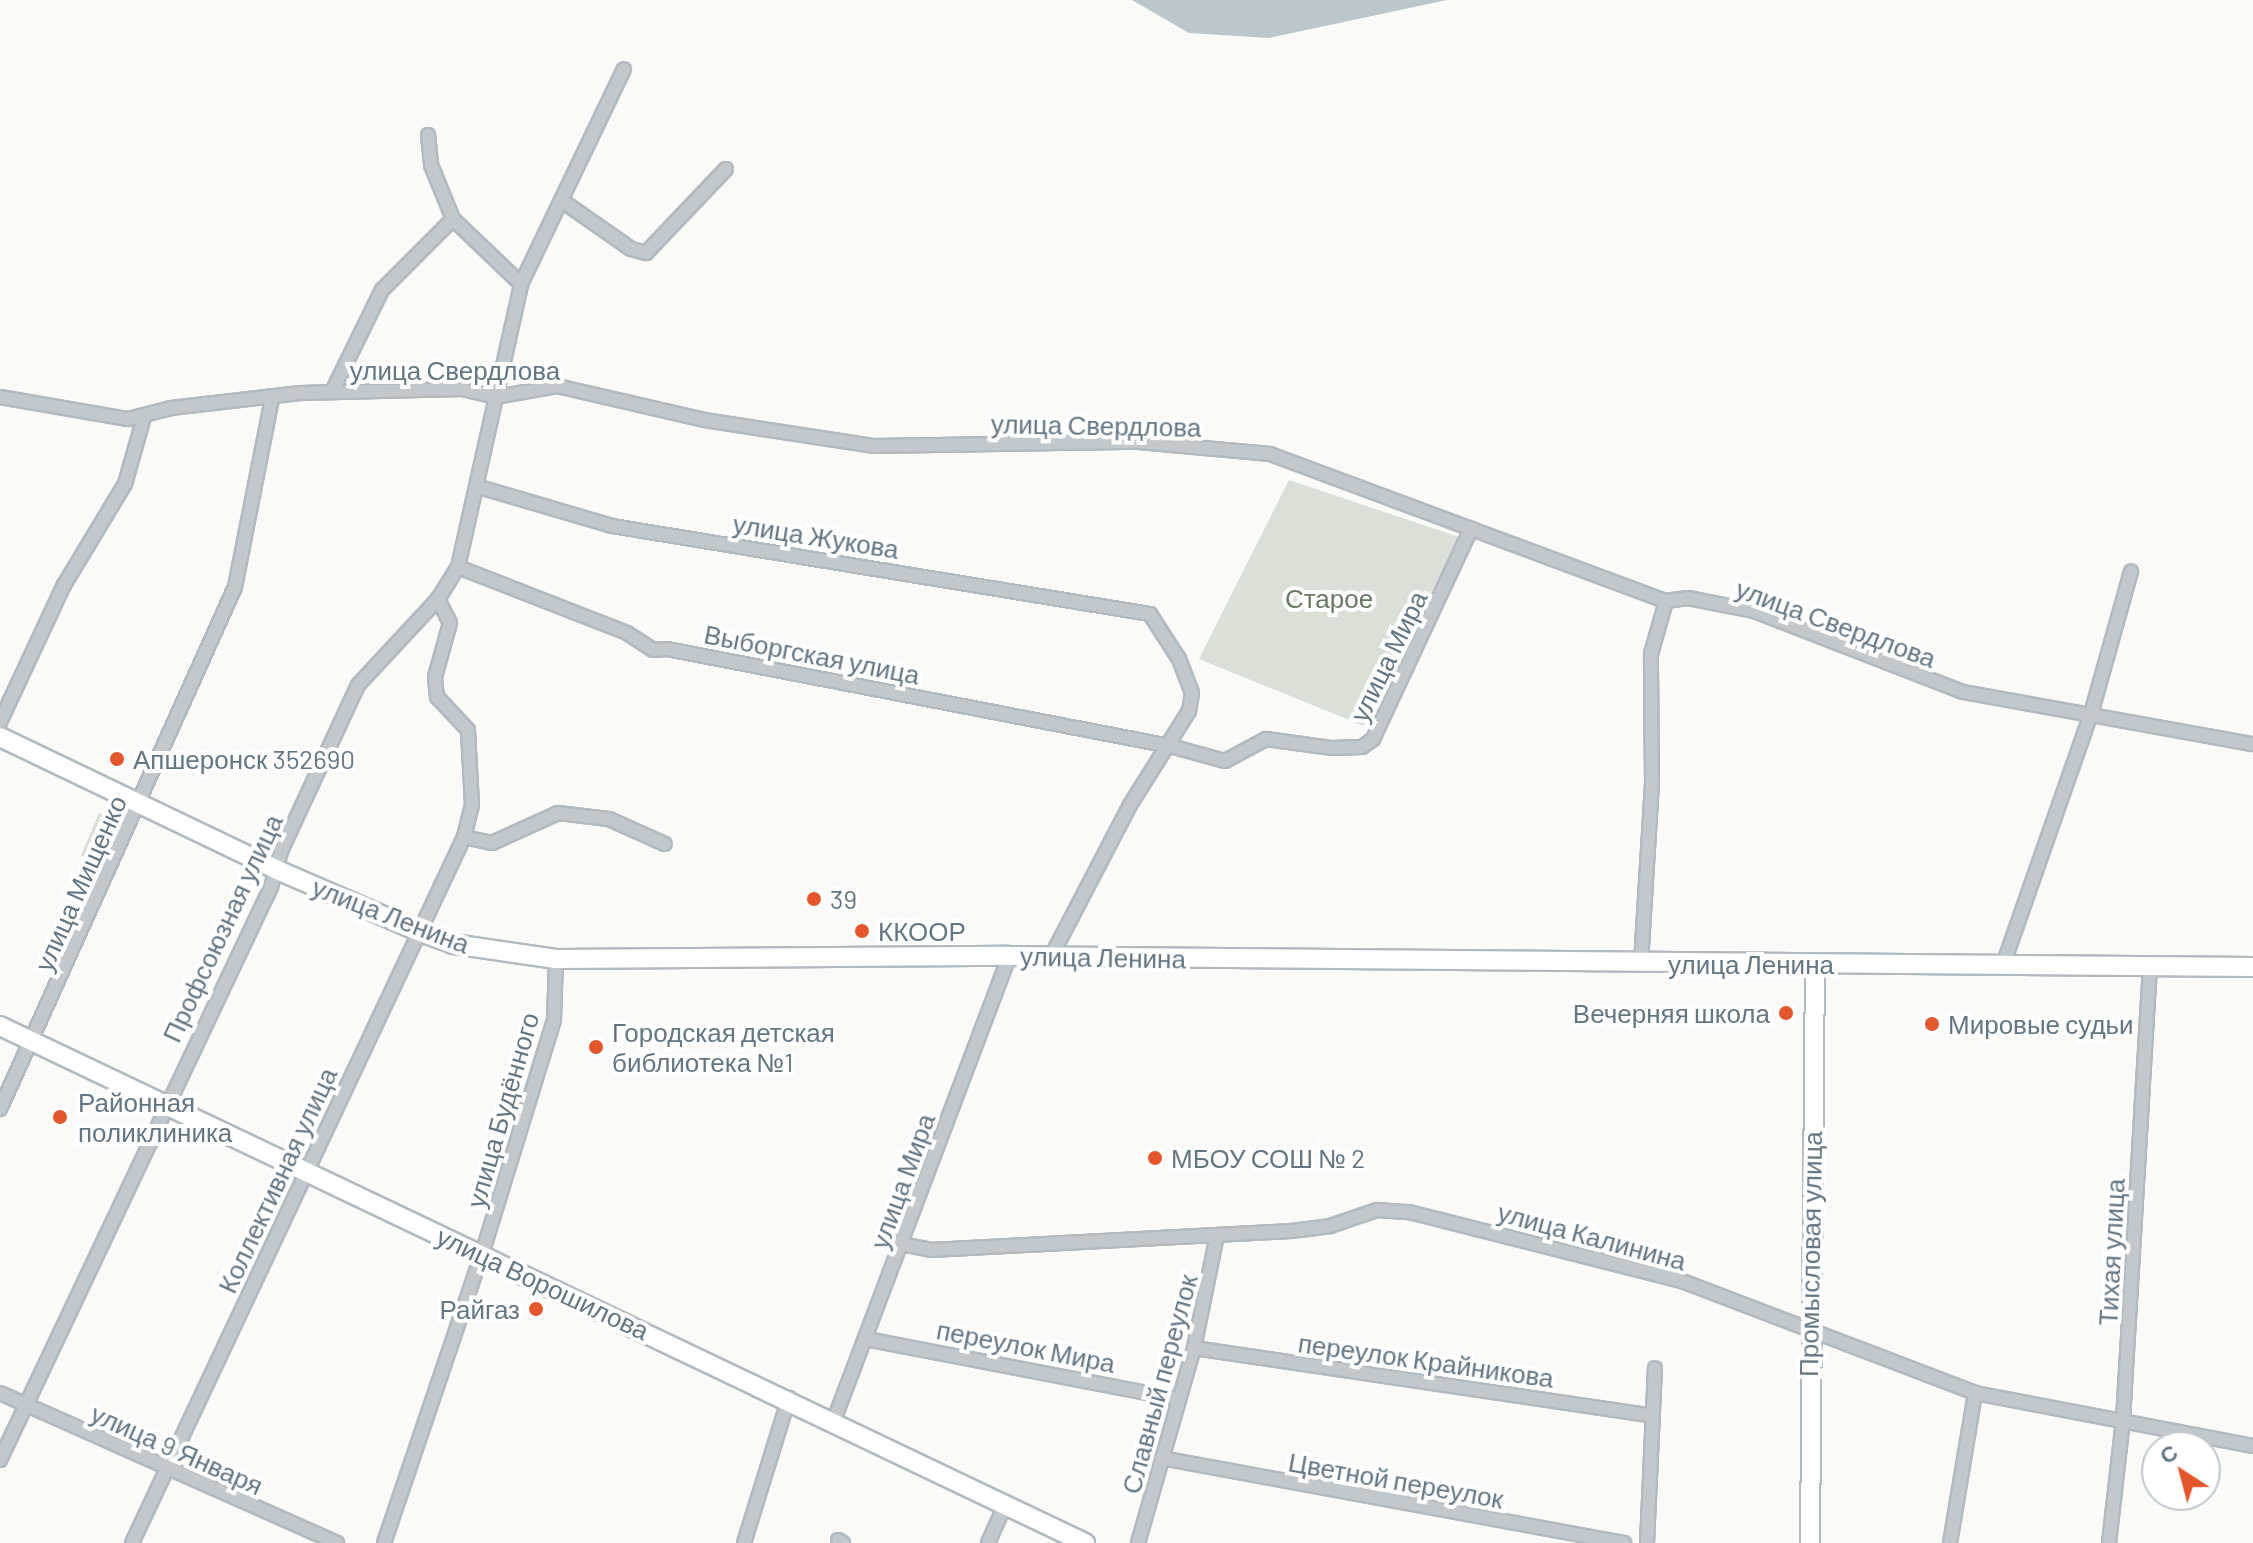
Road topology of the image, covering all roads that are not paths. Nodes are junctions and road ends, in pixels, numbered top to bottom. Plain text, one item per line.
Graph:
1 (624, 69) dead end
2 (428, 135) dead end
3 (726, 169) dead end
4 (561, 200) junction
5 (453, 219) junction
6 (521, 284) junction
7 (332, 392) junction
8 (0, 397) edge
9 (496, 397) junction
10 (272, 398) junction
11 (144, 417) junction
12 (479, 487) junction
13 (1471, 529) junction
14 (458, 567) junction
15 (2131, 572) dead end
16 (438, 599) junction
17 (1666, 601) junction
18 (2091, 714) junction
19 (0, 722) edge
20 (0, 737) edge
21 (2253, 744) edge
22 (1170, 746) junction
23 (140, 802) junction
24 (464, 837) junction
25 (665, 844) dead end
26 (275, 869) junction
27 (418, 931) junction
28 (1009, 956) junction
29 (1051, 957) junction
30 (556, 959) junction
31 (1641, 963) junction
32 (1815, 964) junction
33 (2150, 964) junction
34 (2003, 965) junction
35 (2253, 967) edge
36 (0, 1026) edge
37 (33, 1042) junction
38 (164, 1104) junction
39 (0, 1109) edge
40 (306, 1170) junction
41 (1217, 1235) junction
42 (901, 1244) junction
43 (482, 1254) junction
44 (1809, 1328) junction
45 (866, 1339) junction
46 (1194, 1348) junction
47 (1655, 1368) dead end
48 (0, 1393) edge
49 (1975, 1393) junction
50 (789, 1398) junction
51 (1177, 1399) junction
52 (24, 1405) junction
53 (1652, 1416) junction
54 (834, 1420) junction
55 (2123, 1420) junction
56 (2253, 1446) edge
57 (1161, 1458) junction
58 (0, 1460) edge
59 (166, 1469) junction
60 (1005, 1505) junction
61 (132, 1543) edge
62 (337, 1543) edge
63 (384, 1543) edge
64 (744, 1543) edge
65 (988, 1543) edge
66 (1085, 1543) edge
67 (1138, 1543) edge
68 (1624, 1543) edge
69 (1647, 1543) edge
70 (1810, 1543) edge
71 (1950, 1543) edge
72 (2109, 1543) edge

1 - 4 street, Профсоюзная улица
2 - 5 street
3 - 4 street
4 - 6 street, Профсоюзная улица
5 - 6 street
5 - 7 street
6 - 9 street, Профсоюзная улица
7 - 9 street, улица Свердлова
7 - 10 street, улица Свердлова
8 - 11 street, улица Свердлова
9 - 12 street, Профсоюзная улица
9 - 13 street, улица Свердлова
10 - 11 street, улица Свердлова
10 - 23 street, улица Мищенко
11 - 19 street
12 - 14 street, Профсоюзная улица
12 - 22 street, улица Жукова
13 - 17 street, улица Свердлова
13 - 22 street, улица Мира
14 - 16 street, Профсоюзная улица
14 - 22 street, Выборгская улица
15 - 18 street
16 - 24 street, Коллективная улица
16 - 26 street, Профсоюзная улица
17 - 18 street, улица Свердлова
17 - 31 street
18 - 21 street, улица Свердлова
18 - 34 street
20 - 23 main road, улица Ленина
22 - 29 street
23 - 26 main road, улица Ленина
23 - 37 street, улица Мищенко
24 - 25 street
24 - 27 street, Коллективная улица
26 - 27 main road, улица Ленина
26 - 38 street, Профсоюзная улица
27 - 30 main road, улица Ленина
27 - 40 street, Коллективная улица
28 - 29 main road, улица Ленина
28 - 30 main road, улица Ленина
28 - 42 street, улица Мира
29 - 31 main road, улица Ленина
30 - 43 street, улица Будённого
31 - 32 main road, улица Ленина
32 - 34 main road, улица Ленина
32 - 44 main road, Промысловая улица
33 - 34 main road, улица Ленина
33 - 35 main road, улица Ленина
33 - 55 street, Тихая улица
36 - 37 main road, улица Ворошилова
37 - 38 main road, улица Ворошилова
37 - 39 street, улица Мищенко
38 - 40 main road, улица Ворошилова
38 - 52 street, Профсоюзная улица
40 - 43 main road, улица Ворошилова
40 - 59 street, Коллективная улица
41 - 42 street, улица Калинина
41 - 44 street, улица Калинина
41 - 46 street, Славный переулок
42 - 45 street, улица Мира
43 - 50 main road, улица Ворошилова
43 - 63 street, улица Будённого
44 - 49 street, улица Калинина
44 - 70 main road, Промысловая улица
45 - 51 street, переулок Мира
45 - 54 street, улица Мира
46 - 51 street, Славный переулок
46 - 53 street, переулок Крайникова
47 - 53 street
48 - 52 street, улица 9 Января
49 - 55 street, улица Калинина
49 - 71 street
50 - 54 main road, улица Ворошилова
50 - 64 street
51 - 57 street, Славный переулок
52 - 58 street, Профсоюзная улица
52 - 59 street, улица 9 Января
53 - 69 street
54 - 60 main road, улица Ворошилова
55 - 56 street, улица Калинина
55 - 72 street, Тихая улица
57 - 67 street, Славный переулок
57 - 68 street, Цветной переулок
59 - 61 street, Коллективная улица
59 - 62 street, улица 9 Января
60 - 65 street
60 - 66 main road, улица Ворошилова

